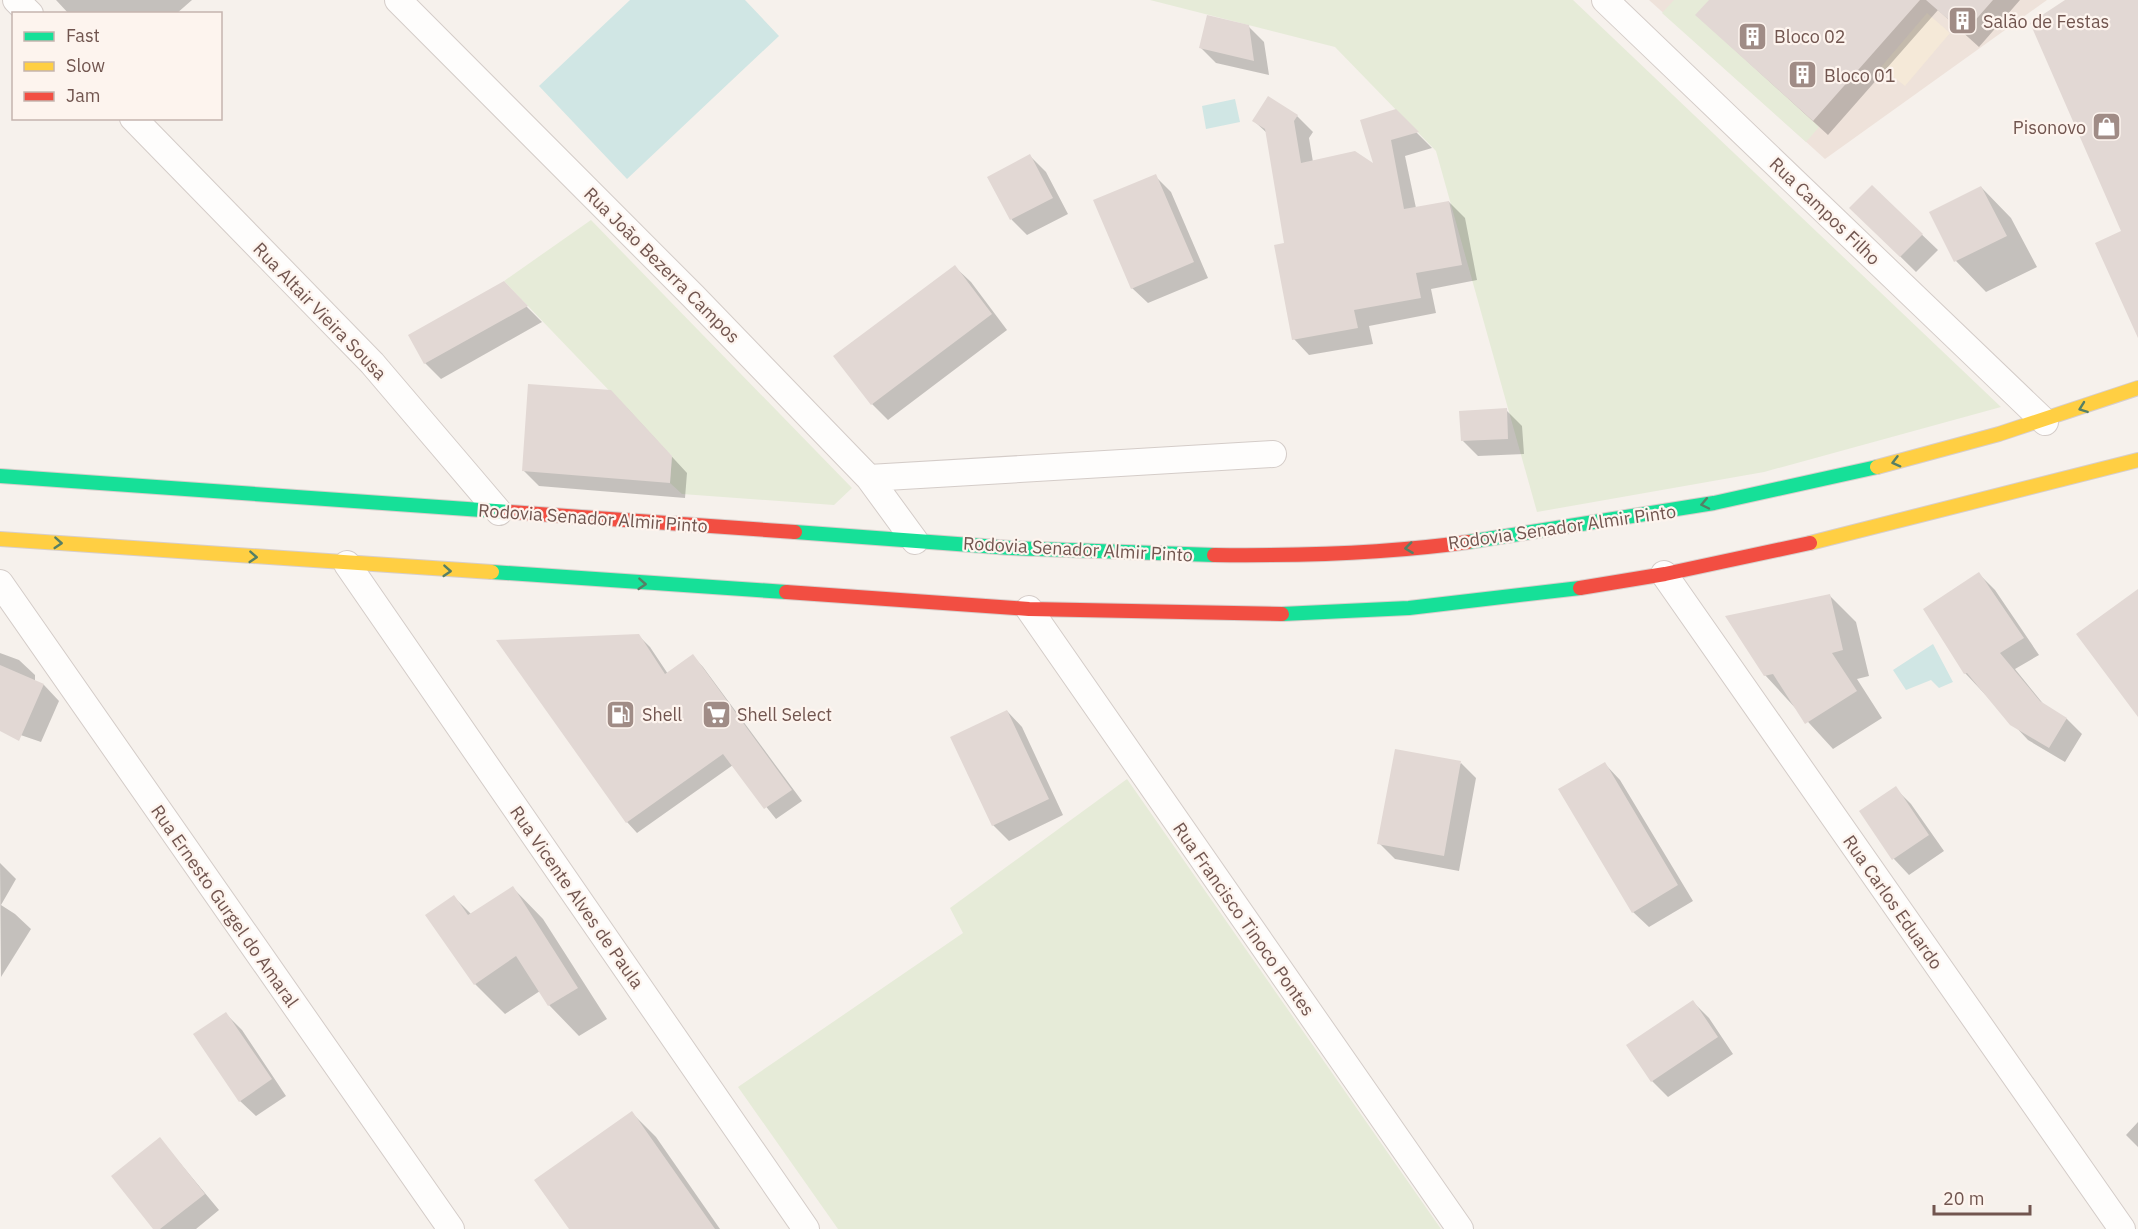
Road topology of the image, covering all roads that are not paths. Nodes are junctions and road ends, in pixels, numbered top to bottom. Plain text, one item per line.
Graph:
1 (16, 0) edge
2 (398, 0) edge
3 (1605, 0) edge
4 (28, 12) edge
5 (135, 120) edge
6 (2138, 388) edge
7 (2044, 422) junction
8 (1273, 454) dead end
9 (2138, 460) edge
10 (0, 476) edge
11 (869, 478) junction
12 (499, 512) junction
13 (0, 539) edge
14 (915, 541) junction
15 (347, 564) junction
16 (1664, 574) junction
17 (0, 583) edge
18 (1029, 609) junction
19 (451, 1229) edge
20 (806, 1229) edge
21 (1460, 1229) edge
22 (2122, 1229) edge

1 - 4 street
2 - 11 street, Rua João Bezerra Campos
3 - 7 street, Rua Campos Filho
5 - 12 street, Rua Altair Vieira Sousa
6 -> 7 main road, Rodovia Senador Almir Pinto
7 -> 14 main road, Rodovia Senador Almir Pinto
8 - 11 street
9 - 16 main road
10 - 12 main road, Rodovia Senador Almir Pinto
11 - 14 street, Rua João Bezerra Campos
12 - 14 main road, Rodovia Senador Almir Pinto
13 -> 15 main road
15 -> 18 main road
15 - 20 street, Rua Vicente Alves de Paula
16 - 18 main road
16 - 22 street, Rua Carlos Eduardo
17 - 19 street, Rua Ernesto Gurgel do Amaral
18 - 21 street, Rua Francisco Tinoco Pontes

